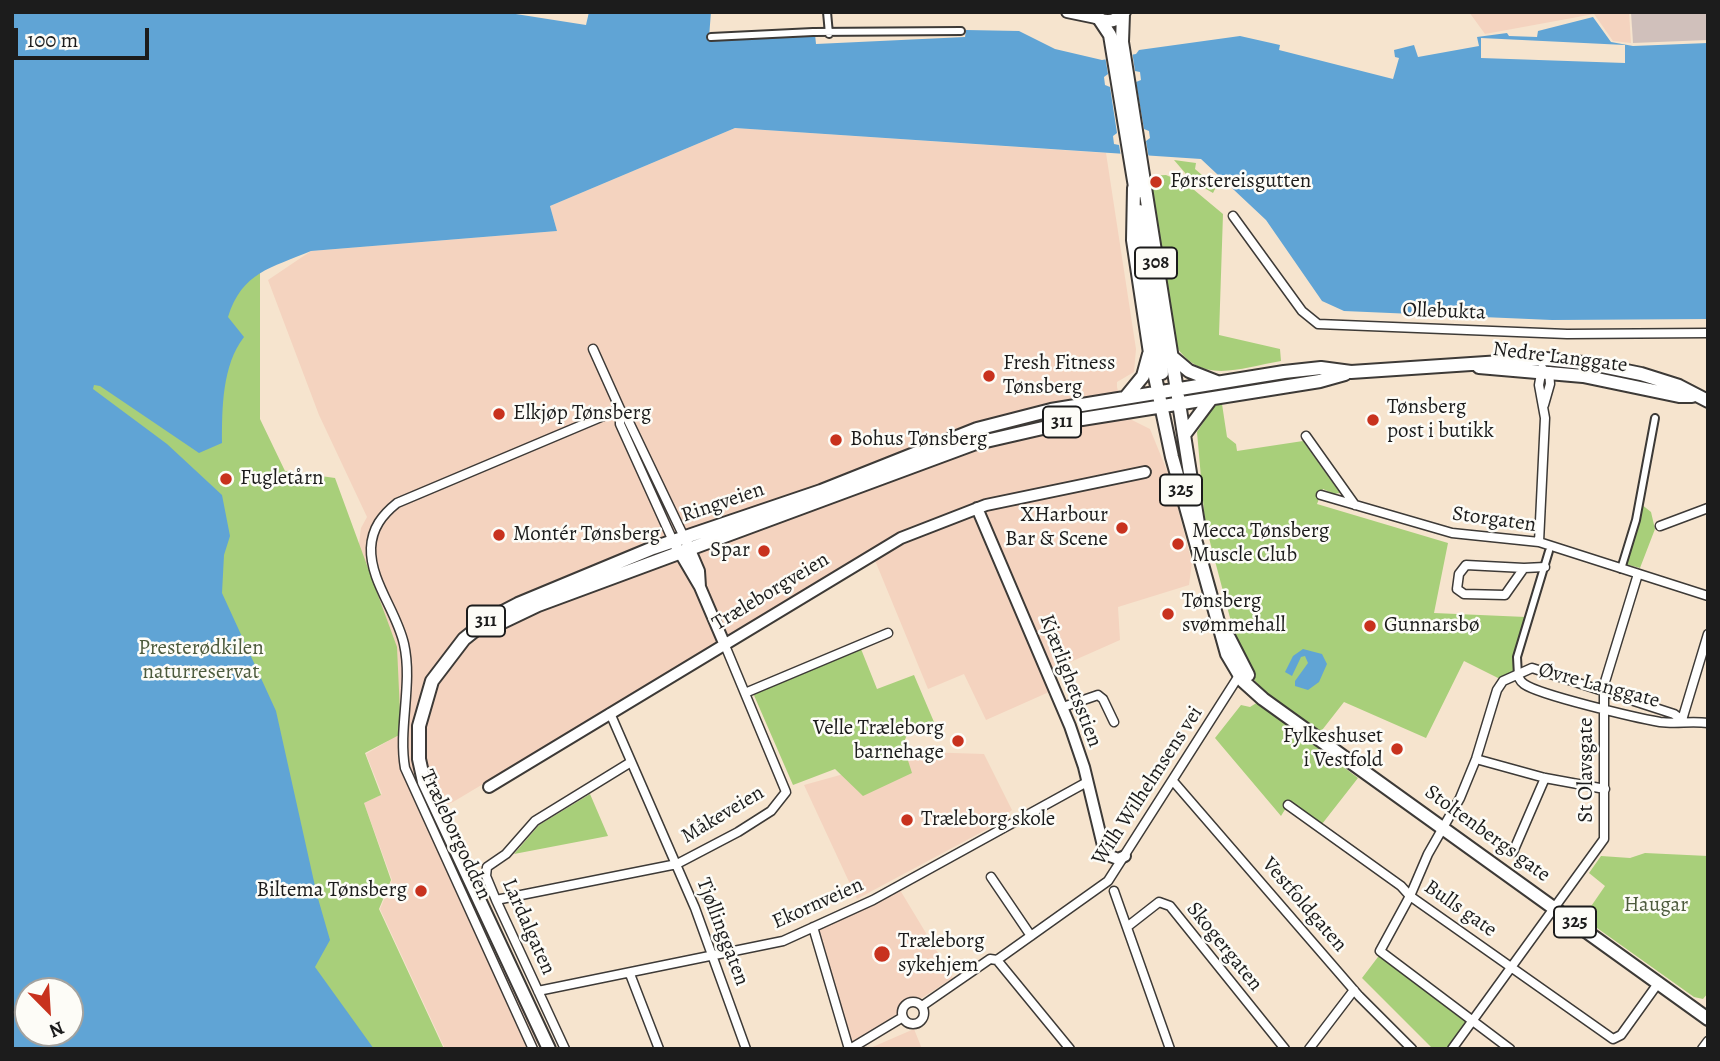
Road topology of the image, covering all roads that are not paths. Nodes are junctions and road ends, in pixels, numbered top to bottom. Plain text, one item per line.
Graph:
1 (827, 12) edge
2 (1067, 12) edge
3 (1124, 13) edge
4 (1096, 17) edge
5 (961, 31) dead end
6 (829, 34) junction
7 (711, 37) dead end
8 (1117, 43) junction
9 (1137, 172) junction
10 (1134, 188) junction
11 (1233, 216) dead end
12 (1708, 333) edge
13 (593, 349) dead end
14 (1150, 353) junction
15 (1170, 355) junction
16 (1546, 359) junction
17 (1464, 365) junction
18 (1351, 372) junction
19 (1545, 374) junction
20 (1217, 382) junction
21 (1167, 392) junction
22 (1693, 396) junction
23 (1125, 398) junction
24 (1211, 399) junction
25 (1708, 401) edge
26 (1169, 406) junction
27 (620, 409) junction
28 (1655, 418) dead end
29 (1184, 435) junction
30 (1306, 436) dead end
31 (1186, 454) junction
32 (1145, 472) dead end
33 (1321, 495) dead end
34 (1356, 505) junction
35 (977, 508) junction
36 (1708, 508) edge
37 (1660, 526) dead end
38 (678, 539) junction
39 (1539, 542) junction
40 (1549, 551) dead end
41 (684, 552) junction
42 (1545, 567) junction
43 (1524, 568) junction
44 (1621, 569) junction
45 (1206, 572) junction
46 (1639, 574) junction
47 (1708, 596) edge
48 (888, 632) dead end
49 (1708, 635) edge
50 (724, 643) junction
51 (1240, 669) junction
52 (1518, 676) junction
53 (1604, 692) junction
54 (745, 693) junction
55 (1063, 708) junction
56 (1605, 708) junction
57 (610, 713) junction
58 (1682, 720) junction
59 (1114, 722) dead end
60 (1708, 723) edge
61 (1476, 759) junction
62 (631, 762) junction
63 (1545, 778) junction
64 (1173, 781) junction
65 (1087, 782) junction
66 (489, 787) dead end
67 (1605, 789) junction
68 (434, 797) junction
69 (1288, 805) dead end
70 (1443, 826) junction
71 (1513, 852) dead end
72 (1125, 856) junction
73 (677, 864) junction
74 (991, 877) dead end
75 (1114, 891) dead end
76 (1410, 896) junction
77 (496, 900) junction
78 (1554, 907) junction
79 (1127, 927) junction
80 (813, 928) junction
81 (1031, 936) junction
82 (714, 956) junction
83 (996, 960) junction
84 (1512, 966) junction
85 (630, 974) junction
86 (1658, 982) junction
87 (1354, 990) junction
88 (538, 992) junction
89 (922, 1006) junction
90 (903, 1017) junction
91 (1708, 1019) edge
92 (1472, 1022) junction
93 (1708, 1041) edge
94 (533, 1049) edge
95 (549, 1049) edge
96 (565, 1049) edge
97 (659, 1049) edge
98 (746, 1049) edge
99 (850, 1049) edge
100 (1070, 1049) edge
101 (1170, 1049) edge
102 (1285, 1049) edge
103 (1309, 1049) edge
104 (1412, 1049) edge
105 (1452, 1049) edge
106 (1510, 1049) edge
107 (1702, 1049) edge

1 - 6 street
2 - 4 street
3 - 4 main road, 308
3 - 8 main road, 308
4 - 8 main road, 308
5 - 6 street
6 - 7 street
8 - 9 main road, 308
9 - 10 main road, 308
9 - 15 main road, 308
10 - 14 main road, 308
10 - 21 main road, 308
11 - 12 street, Ollebukta
13 - 27 street
14 - 21 main road, 308
14 - 23 main road
15 - 20 main road
15 - 21 main road, 308
16 - 17 main road, Nedre Langgate
16 - 19 street
16 - 22 main road, Nedre Langgate
17 - 18 main road, Nedre Langgate
17 - 19 main road, Nedre Langgate
18 - 20 main road, Nedre Langgate
18 - 24 main road, Nedre Langgate
19 - 22 main road, Nedre Langgate
19 - 39 street
20 - 21 main road, Nedre Langgate
21 - 23 main road, Ringveien / 311
21 - 26 main road, 325
22 - 25 main road, Nedre Langgate
23 - 38 main road, Ringveien / 311
24 - 26 main road, Nedre Langgate
24 - 29 main road
26 - 29 main road, Stoltenbergs gate / 325
26 - 31 main road, Stoltenbergs gate / 325
26 - 41 main road, Ringveien / 311
26 - 45 main road, Stoltenbergs gate / 325
27 - 38 street
27 - 94 street, Træleborgodden
28 - 44 street
29 - 31 main road, Stoltenbergs gate / 325
30 - 34 street
31 - 45 main road, Stoltenbergs gate / 325
32 - 35 street, Træleborgveien
33 - 34 street, Storgaten
34 - 39 street, Storgaten
35 - 50 street, Træleborgveien
35 - 55 street, Kjærlighetsstien
36 - 37 street
38 - 41 street, Måkeveien
38 - 68 main road, Ringveien / 311
39 - 44 street, Storgaten
40 - 42 street
41 - 50 street, Måkeveien
41 - 68 main road, Ringveien / 311
42 - 43 street
42 - 52 street
43 - 43 street
44 - 46 street, Storgaten
45 - 51 main road, Stoltenbergs gate / 325
46 - 47 street, Storgaten
46 - 53 street, St Olavsgate
48 - 54 street
49 - 58 street
50 - 54 street, Måkeveien
50 - 57 street, Træleborgveien
51 - 64 street, Wilh Wilhelmsens vei
51 - 70 main road, Stoltenbergs gate / 325
52 - 53 street, Øvre Langgate
52 - 56 street, Øvre Langgate
52 - 61 street
53 - 56 street, St Olavsgate
53 - 58 street, Øvre Langgate
54 - 73 street, Måkeveien
55 - 59 street
55 - 65 street, Kjærlighetsstien
56 - 58 street, Øvre Langgate
56 - 67 street, St Olavsgate
57 - 62 street, Tjøllinggaten
57 - 66 street, Træleborgveien
58 - 60 street, Øvre Langgate
61 - 63 street
61 - 70 street
62 - 73 street, Tjøllinggaten
62 - 77 street, Lardalgaten
63 - 67 street
63 - 71 street
64 - 72 street, Wilh Wilhelmsens vei
64 - 87 street, Vestfoldgaten
65 - 72 street, Kjærlighetsstien
65 - 80 street, Ekornveien
67 - 78 street, St Olavsgate
68 - 95 main road, Ringveien / 311
69 - 76 street, Bulls gate
70 - 76 street
70 - 78 main road, Stoltenbergs gate / 325
72 - 81 street, Wilh Wilhelmsens vei
73 - 77 street, Måkeveien
73 - 82 street, Tjøllinggaten
74 - 81 street
75 - 79 street
76 - 84 street, Bulls gate
76 - 92 street
77 - 88 street, Lardalgaten
78 - 84 street, St Olavsgate
78 - 86 main road, Stoltenbergs gate / 325
79 - 101 street
79 - 102 street, Skogergaten
80 - 82 street, Ekornveien
80 - 99 street
81 - 83 street, Wilh Wilhelmsens vei
82 - 85 street, Ekornveien
82 - 98 street, Tjøllinggaten
83 - 89 street, Wilh Wilhelmsens vei
83 - 100 street
84 - 86 street, Bulls gate
84 - 92 street, St Olavsgate
85 - 88 street, Ekornveien
85 - 97 street
86 - 91 main road, Stoltenbergs gate / 325
87 - 103 street
87 - 104 street, Vestfoldgaten
88 - 96 street, Lardalgaten
89 - 90 street
89 - 90 street
90 - 99 street
92 - 105 street, St Olavsgate
92 - 106 street
93 - 107 street

